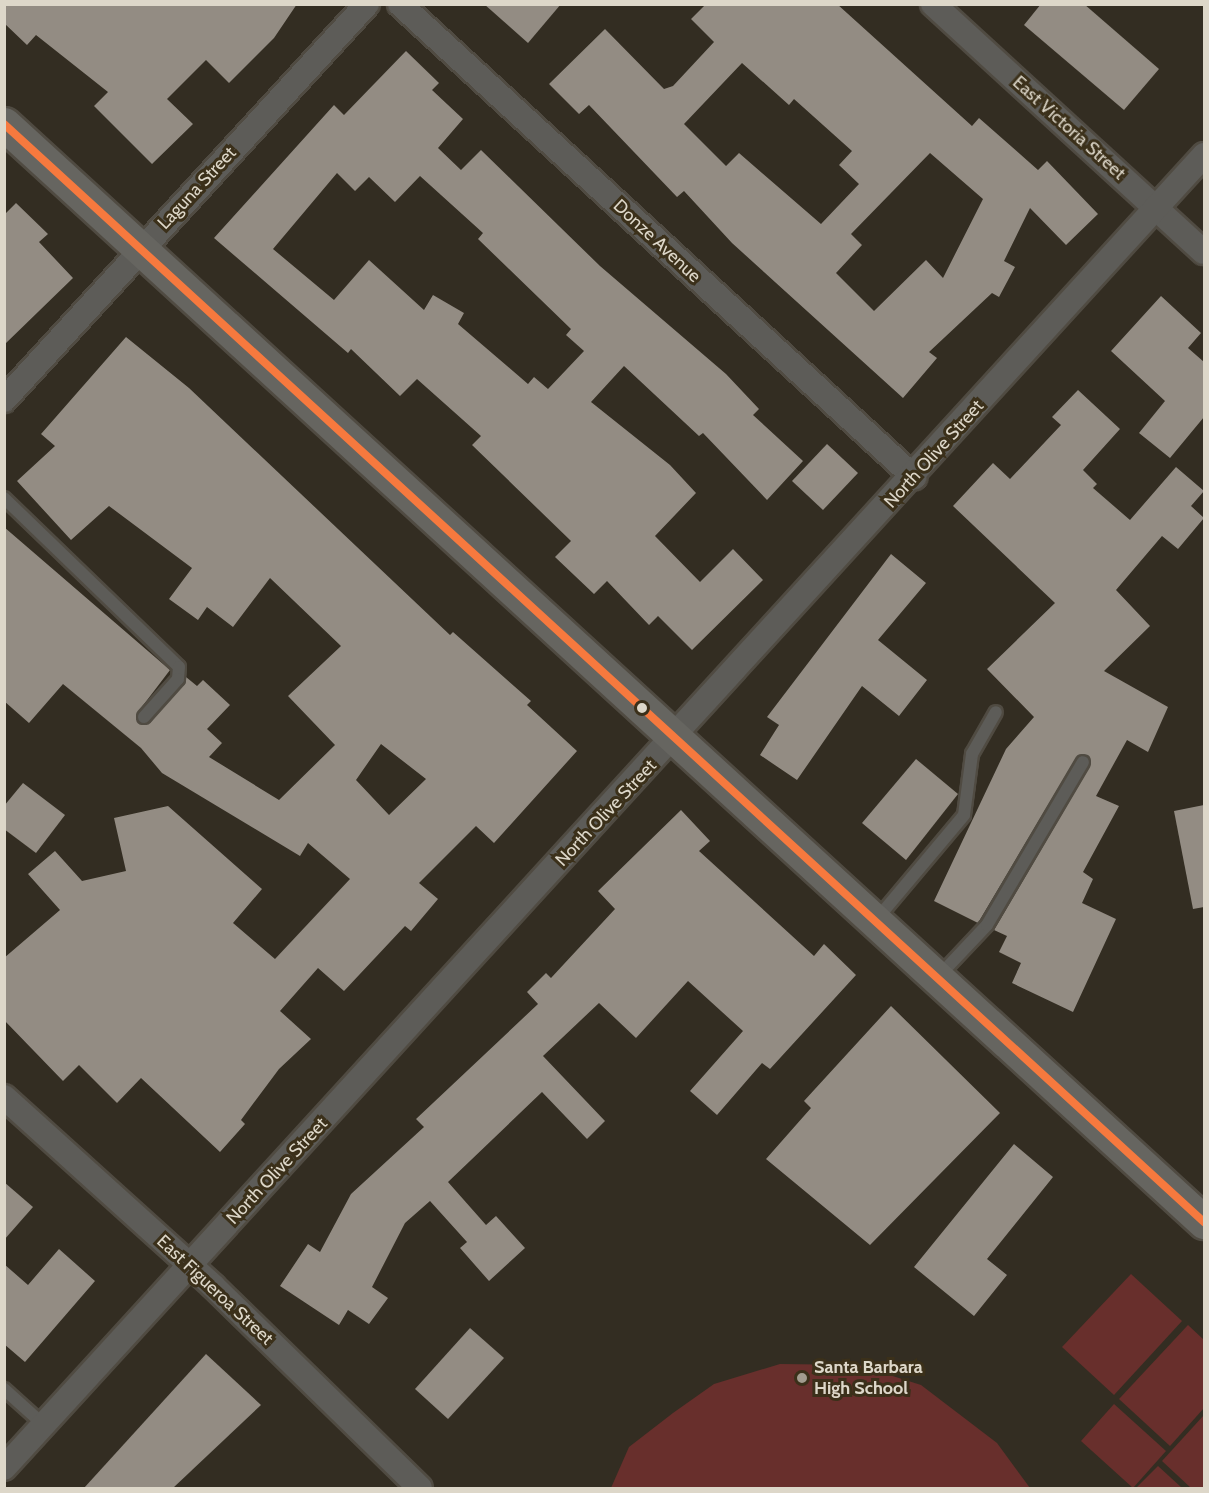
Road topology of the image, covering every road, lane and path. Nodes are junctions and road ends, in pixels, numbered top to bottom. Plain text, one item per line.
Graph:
1 (367, 4) edge
2 (400, 4) edge
3 (933, 4) edge
4 (4, 124) edge
5 (1204, 155) edge
6 (1156, 207) junction
7 (141, 249) junction
8 (1204, 252) edge
9 (4, 400) edge
10 (914, 477) junction
11 (4, 498) edge
12 (996, 712) dead end
13 (144, 717) dead end
14 (675, 738) junction
15 (1083, 762) dead end
16 (875, 921) junction
17 (937, 977) junction
18 (4, 1097) edge
19 (1202, 1215) edge
20 (190, 1265) junction
21 (4, 1389) edge
22 (44, 1425) junction
23 (4, 1468) edge
24 (420, 1488) edge

1 - 7 street, Laguna Street
2 - 10 street, Donze Avenue
3 - 6 street, East Victoria Street
4 - 7 main road
5 - 6 street, North Olive Street
6 - 8 street, East Victoria Street
6 - 10 street, North Olive Street
7 - 9 street, Laguna Street
7 - 14 main road
10 - 14 street, North Olive Street
11 - 13 lane
12 - 16 lane
14 - 16 main road
14 - 20 street, North Olive Street
15 - 17 lane
16 - 17 main road
17 - 19 main road
18 - 20 street, East Figueroa Street
20 - 22 street, North Olive Street
20 - 24 street, East Figueroa Street
21 - 22 lane
22 - 23 street, North Olive Street

